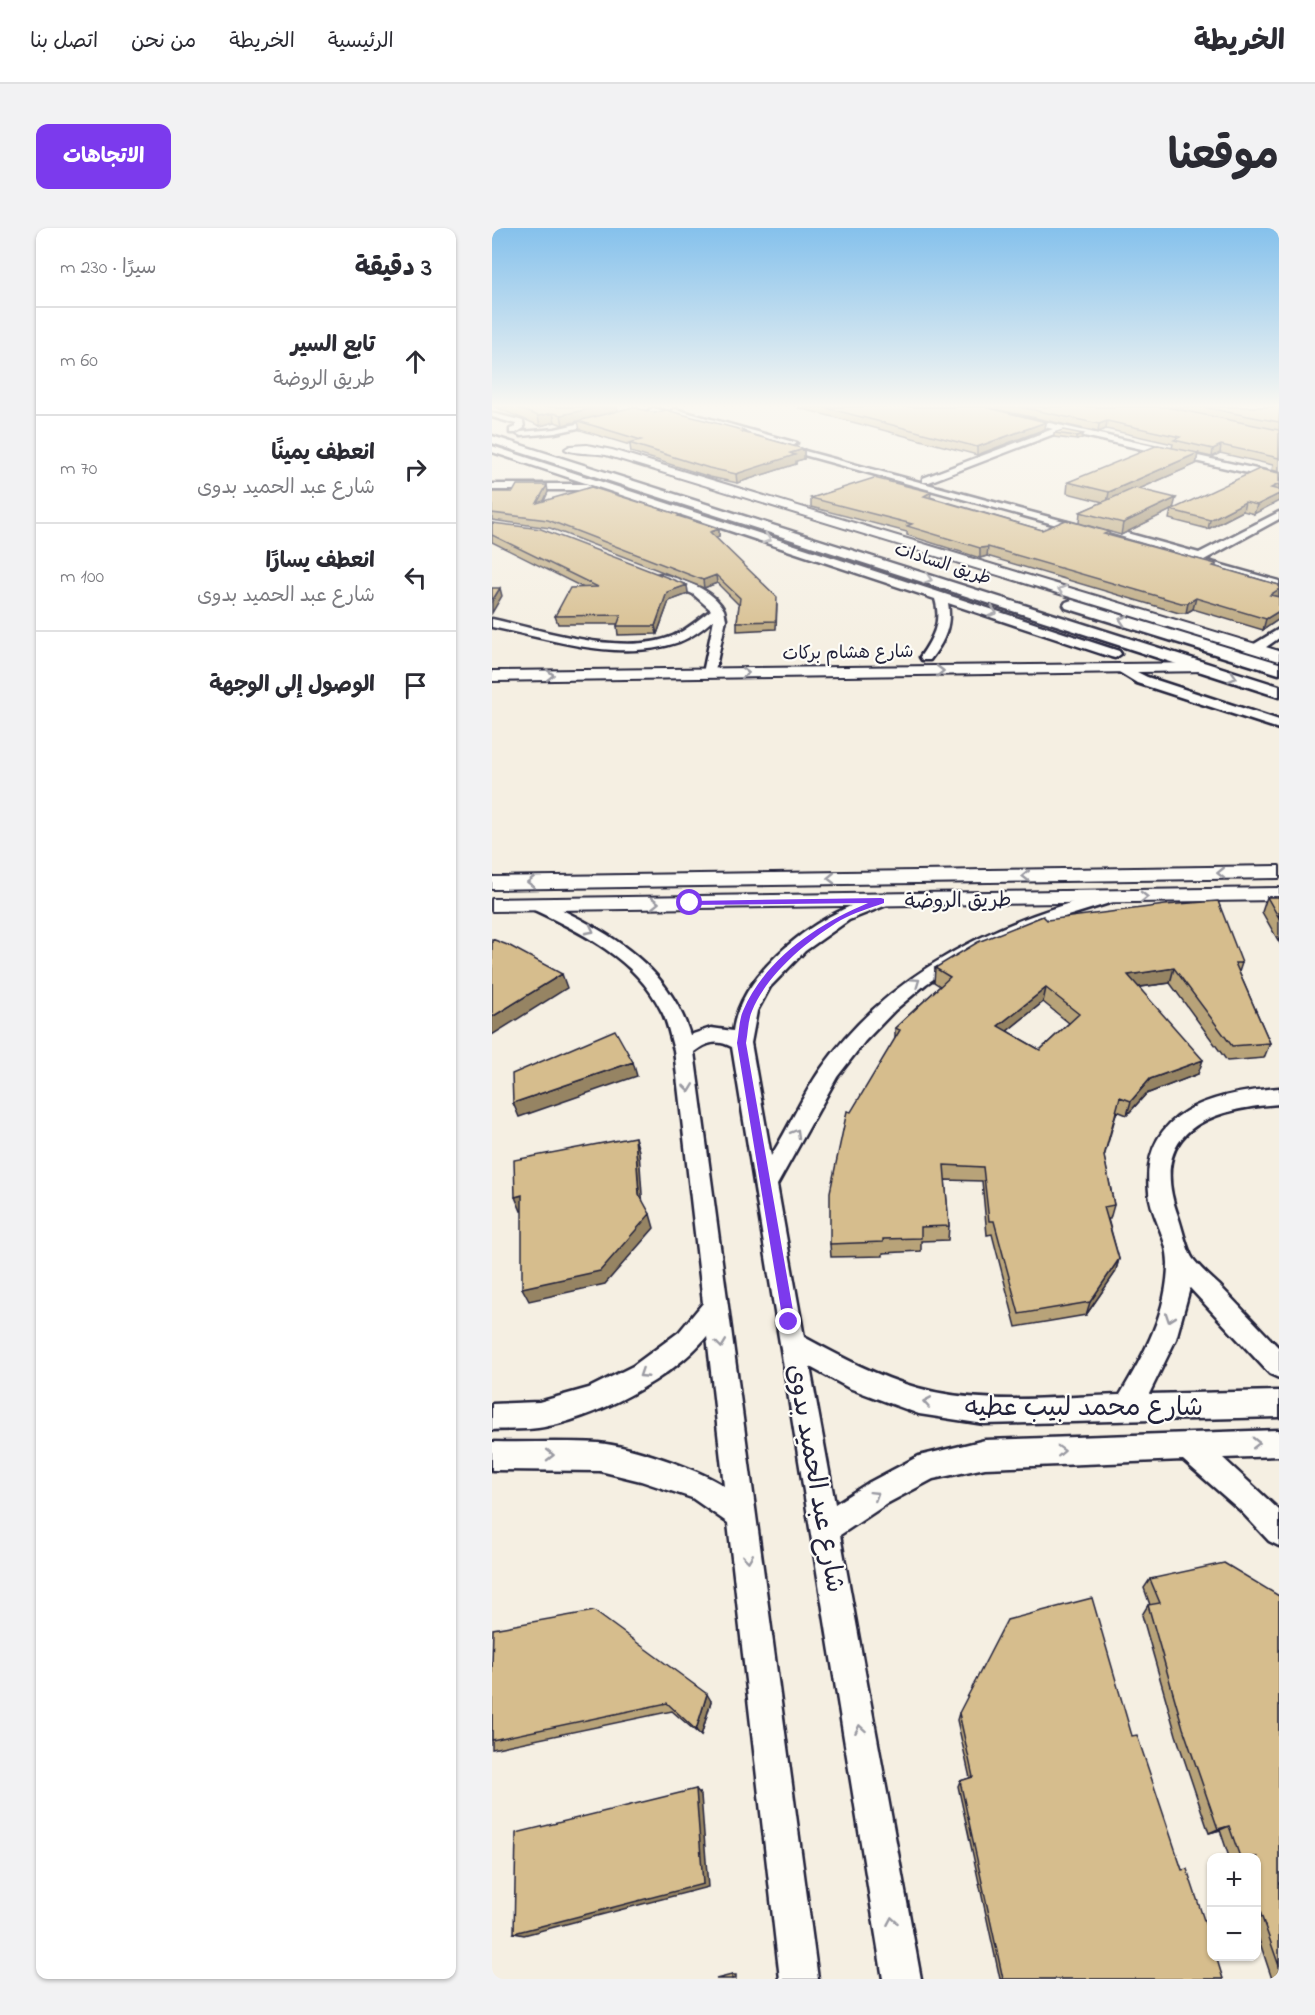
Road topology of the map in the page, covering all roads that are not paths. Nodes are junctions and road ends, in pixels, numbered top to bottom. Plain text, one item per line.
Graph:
1 (611, 489) edge
2 (646, 489) edge
3 (704, 489) edge
4 (725, 489) edge
5 (946, 489) edge
6 (951, 489) edge
7 (965, 494) junction
8 (1279, 514) edge
9 (1279, 525) edge
10 (886, 547) junction
11 (1160, 548) junction
12 (1201, 556) junction
13 (862, 558) junction
14 (926, 559) junction
15 (1216, 561) junction
16 (899, 570) junction
17 (652, 574) edge
18 (1263, 576) junction
19 (1279, 578) edge
20 (1279, 584) edge
21 (940, 596) junction
22 (718, 610) junction
23 (492, 623) edge
24 (1156, 625) junction
25 (1279, 633) edge
26 (1140, 647) junction
27 (1255, 649) junction
28 (1115, 654) junction
29 (1279, 656) edge
30 (926, 657) junction
31 (492, 663) edge
32 (711, 667) junction
33 (1204, 668) junction
34 (1124, 669) junction
35 (1279, 669) edge
36 (492, 676) edge
37 (1279, 692) edge
38 (1279, 726) edge
39 (1279, 872) edge
40 (492, 883) edge
41 (1279, 894) edge
42 (1110, 897) junction
43 (881, 901) junction
44 (538, 904) junction
45 (492, 905) edge
46 (741, 1043) junction
47 (684, 1050) junction
48 (1279, 1096) edge
49 (766, 1184) junction
50 (1180, 1261) junction
51 (716, 1306) junction
52 (794, 1344) junction
53 (1279, 1366) edge
54 (1279, 1404) edge
55 (1127, 1408) junction
56 (492, 1417) edge
57 (1279, 1443) edge
58 (1187, 1445) junction
59 (492, 1456) edge
60 (743, 1516) junction
61 (826, 1527) junction
62 (1279, 1531) edge
63 (799, 1979) edge
64 (902, 1979) edge

1 -> 21 street
2 - 13 main road, طريق السادات
3 - 10 main road, طريق السادات
24 -> 4 street
5 - 7 street
6 - 7 street
7 - 11 street
8 - 12 street
9 - 15 street
10 - 13 main road
10 - 14 main road, طريق السادات
11 - 12 street
11 - 18 street
12 - 15 street
13 - 16 main road, طريق السادات
14 - 16 main road
24 -> 14 main road, طريق السادات
15 - 18 street
16 -> 26 main road, طريق السادات
17 - 22 street
18 - 19 street
18 - 20 street
21 -> 28 street
21 - 30 street
22 - 23 street
22 - 32 street
24 - 27 street
24 - 35 main road, طريق السادات
25 - 27 street
26 - 28 street, شارع هشام بركات
26 - 33 main road, طريق السادات
27 - 29 street
28 - 30 street, شارع هشام بركات
28 - 34 street
30 - 32 street, شارع هشام بركات
31 - 32 street, شارع هشام بركات
32 -> 34 street, شارع هشام بركات
36 -> 32 street, شارع هشام بركات
33 - 34 street, شارع هشام بركات
33 -> 37 main road, طريق السادات
34 - 38 street
39 -> 40 street, طريق الروضة
42 -> 41 street, طريق الروضة
42 - 43 street, طريق الروضة
49 -> 42 street
44 -> 43 street, طريق الروضة
43 - 46 street, شارع عبد الحميد بدوى
44 - 45 street, طريق الروضة
44 -> 47 street
46 - 47 street
46 - 49 street, شارع عبد الحميد بدوى
47 -> 51 street
48 - 50 street
49 - 52 street, شارع عبد الحميد بدوى
50 - 53 street
50 -> 55 street
51 -> 56 street
51 -> 60 street
55 -> 52 street, شارع محمد لبيب عطيه
52 - 61 street, شارع عبد الحميد بدوى
54 - 55 street, شارع محمد لبيب عطيه
58 -> 57 street, شارع محمد لبيب عطيه
61 -> 58 street, شارع محمد لبيب عطيه
58 - 62 street
59 -> 60 street
60 -> 63 street
64 -> 61 street, شارع عبد الحميد بدوى

